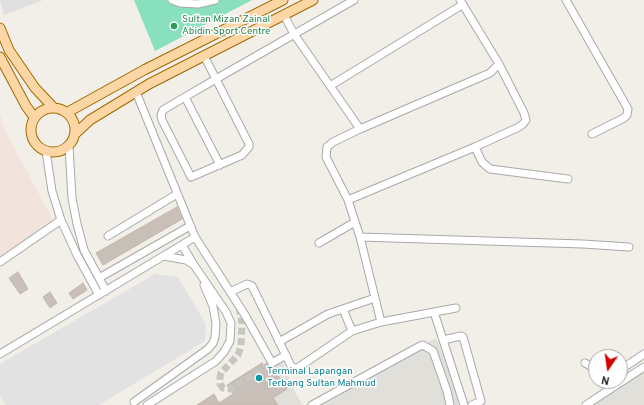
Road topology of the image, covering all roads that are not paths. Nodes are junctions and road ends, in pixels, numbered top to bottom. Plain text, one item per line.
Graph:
1 (172, 0) edge
2 (215, 0) edge
3 (283, 0) edge
4 (313, 0) edge
5 (354, 0) edge
6 (566, 0) edge
7 (461, 2) edge
8 (284, 15) junction
9 (0, 28) edge
10 (294, 34) junction
11 (204, 56) junction
12 (0, 57) edge
13 (499, 64) junction
14 (216, 79) junction
15 (330, 86) junction
16 (136, 92) junction
17 (185, 97) junction
18 (54, 107) junction
19 (68, 112) junction
20 (34, 117) junction
21 (162, 120) junction
22 (150, 127) junction
23 (360, 129) junction
24 (76, 134) junction
25 (592, 134) dead end
26 (69, 146) junction
27 (474, 147) junction
28 (46, 151) junction
29 (220, 165) junction
30 (568, 179) dead end
31 (177, 194) junction
32 (348, 200) junction
33 (61, 220) junction
34 (355, 222) junction
35 (190, 226) junction
36 (108, 236) dead end
37 (195, 237) junction
38 (360, 237) junction
39 (319, 243) dead end
40 (182, 244) junction
41 (629, 247) dead end
42 (164, 256) junction
43 (0, 262) edge
44 (194, 265) junction
45 (200, 274) junction
46 (99, 278) junction
47 (106, 291) junction
48 (230, 292) junction
49 (99, 295) junction
50 (376, 298) junction
51 (456, 308) dead end
52 (343, 309) junction
53 (434, 312) junction
54 (382, 322) junction
55 (352, 331) junction
56 (443, 340) junction
57 (279, 342) junction
58 (0, 354) edge
59 (644, 354) edge
60 (286, 355) junction
61 (585, 363) dead end
62 (588, 365) edge
63 (628, 365) edge
64 (644, 367) edge
65 (134, 402) dead end
66 (147, 404) edge
67 (312, 405) edge
68 (450, 405) edge
69 (464, 405) edge
70 (472, 405) edge
71 (586, 405) edge

1 - 2 street
3 - 19 main road
4 - 8 main road
5 - 10 street
6 - 25 street
7 - 13 street
7 - 15 street
8 - 10 street
8 - 11 main road
9 - 18 main road
10 - 14 street
10 - 15 street
11 - 14 street
11 - 16 main road
12 - 20 main road
13 - 23 street
13 - 27 street
14 - 17 street
14 - 29 street
15 - 23 street
16 - 22 street
16 - 24 main road
17 - 21 street
17 - 29 street
18 - 19 main road
18 - 20 main road
19 - 24 main road
20 - 28 main road
21 - 22 street
21 - 29 street
22 - 31 street
23 - 32 street
24 - 26 main road
26 - 28 main road
26 - 46 street
27 - 30 street
27 - 32 street
28 - 33 street
31 - 35 street
31 - 36 street
32 - 34 street
33 - 43 street
33 - 49 street
34 - 38 street
34 - 39 street
35 - 37 street
35 - 46 street
37 - 40 street
37 - 48 street
38 - 41 street
38 - 50 street
40 - 42 street
40 - 44 street
42 - 44 street
42 - 47 street
44 - 45 street
45 - 65 street
45 - 66 street
46 - 47 street
47 - 49 street
48 - 57 street
48 - 60 street
49 - 58 street
50 - 52 street
50 - 54 street
51 - 53 street
52 - 55 street
52 - 57 street
53 - 54 street
53 - 56 street
54 - 55 street
55 - 60 street
56 - 69 street
56 - 70 street
57 - 60 street
59 - 63 street
61 - 62 street
64 - 71 street
67 - 68 street

